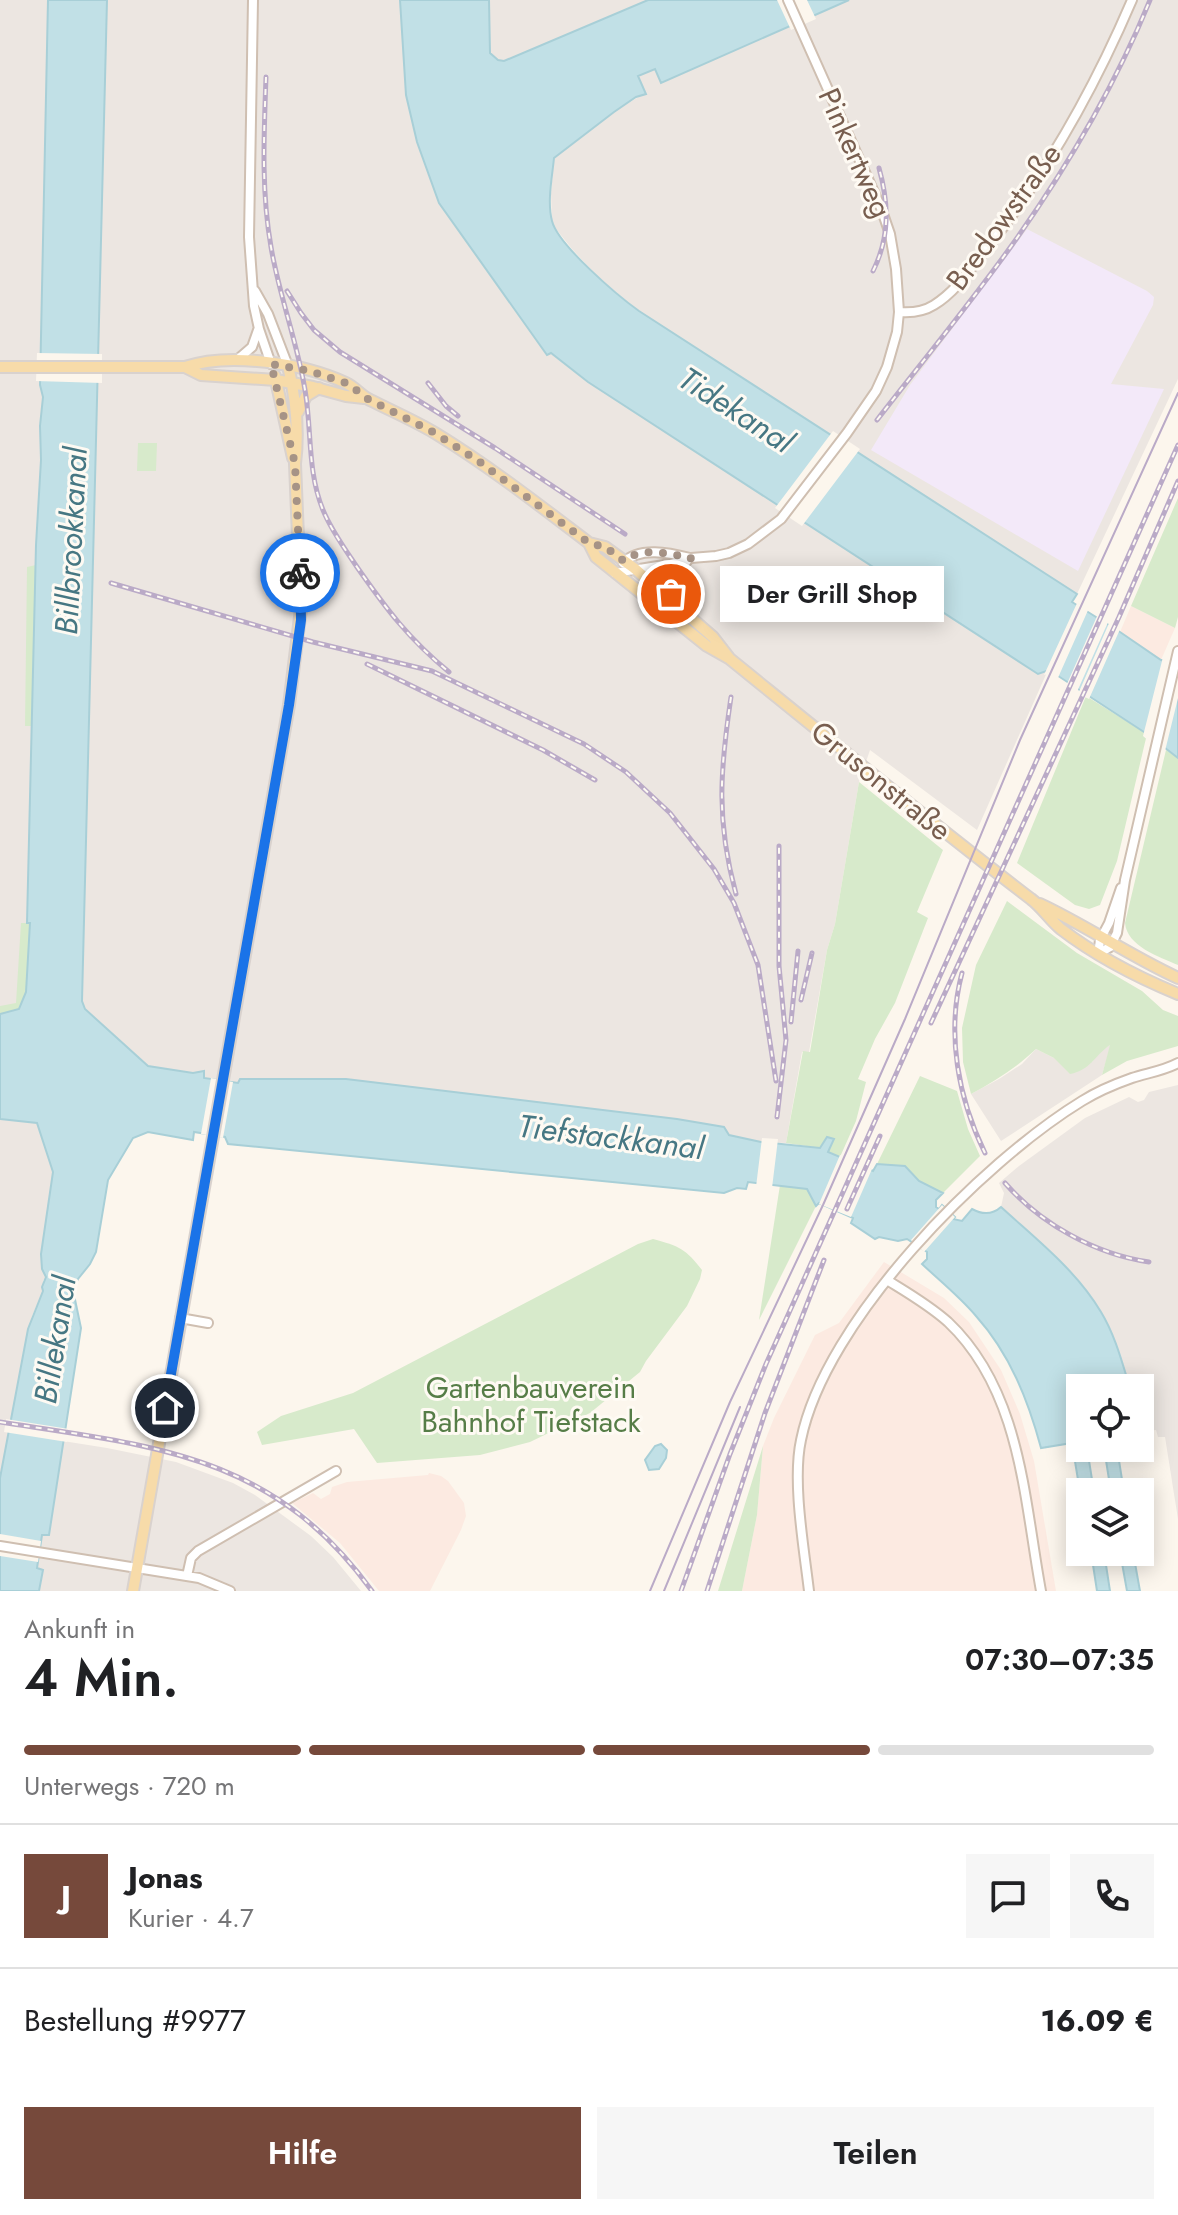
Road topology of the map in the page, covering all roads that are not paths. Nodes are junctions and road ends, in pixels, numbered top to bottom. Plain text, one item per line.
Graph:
1 (253, 0) edge
2 (788, 0) edge
3 (1132, 0) edge
4 (254, 290) junction
5 (899, 312) junction
6 (259, 329) junction
7 (234, 361) junction
8 (271, 364) junction
9 (0, 365) edge
10 (288, 366) junction
11 (185, 367) junction
12 (276, 380) junction
13 (292, 382) junction
14 (319, 388) junction
15 (366, 398) junction
16 (296, 418) junction
17 (295, 464) junction
18 (589, 543) junction
19 (691, 558) junction
20 (624, 561) junction
21 (634, 568) junction
22 (615, 573) junction
23 (675, 602) junction
24 (1177, 654) edge
25 (730, 659) junction
26 (1125, 880) junction
27 (1034, 901) junction
28 (1101, 937) junction
29 (1112, 943) junction
30 (1098, 954) junction
31 (1178, 978) edge
32 (1178, 994) edge
33 (1175, 1066) edge
34 (887, 1280) junction
35 (180, 1318) junction
36 (208, 1323) dead end
37 (336, 1471) dead end
38 (0, 1546) edge
39 (137, 1568) junction
40 (187, 1576) junction
41 (133, 1591) edge
42 (230, 1591) edge
43 (809, 1591) edge
44 (1041, 1591) edge

1 - 4 street
2 - 5 street, Pinkertweg
3 - 5 street, Bredowstraße
4 - 6 street
4 - 10 street
5 - 19 street
6 - 7 street
6 - 8 street
7 - 8 main road, Grusonstraße
7 - 11 main road, Grusonstraße
8 - 10 main road, Grusonstraße
8 - 12 main road
9 - 11 main road
10 - 13 main road
10 - 15 main road, Grusonstraße
11 - 12 main road, Grusonstraße
12 - 13 main road, Grusonstraße
12 - 17 main road
13 - 14 main road, Grusonstraße
13 - 16 main road
14 - 15 main road, Grusonstraße
14 - 16 main road
15 - 18 main road, Grusonstraße
16 - 17 main road
17 - 35 main road
18 - 20 main road, Grusonstraße
18 - 22 main road, Grusonstraße
19 - 20 street
19 - 21 street
19 - 23 street
20 - 21 main road, Grusonstraße
20 - 22 street
21 - 22 street
21 - 23 main road, Grusonstraße
22 - 25 main road, Grusonstraße
23 - 25 main road, Grusonstraße
24 - 26 street
25 - 27 main road, Grusonstraße
26 - 28 street
26 - 29 street
27 - 28 main road, Grusonstraße
27 - 30 main road, Grusonstraße
28 - 29 main road, Grusonstraße
28 - 30 street
29 - 30 street
29 - 31 main road, Grusonstraße
30 - 32 main road, Grusonstraße
33 - 34 street
34 - 43 street
34 - 44 street
35 - 36 street
35 - 39 main road
37 - 40 street
38 - 39 street
39 - 40 street
39 - 41 main road
40 - 42 street

